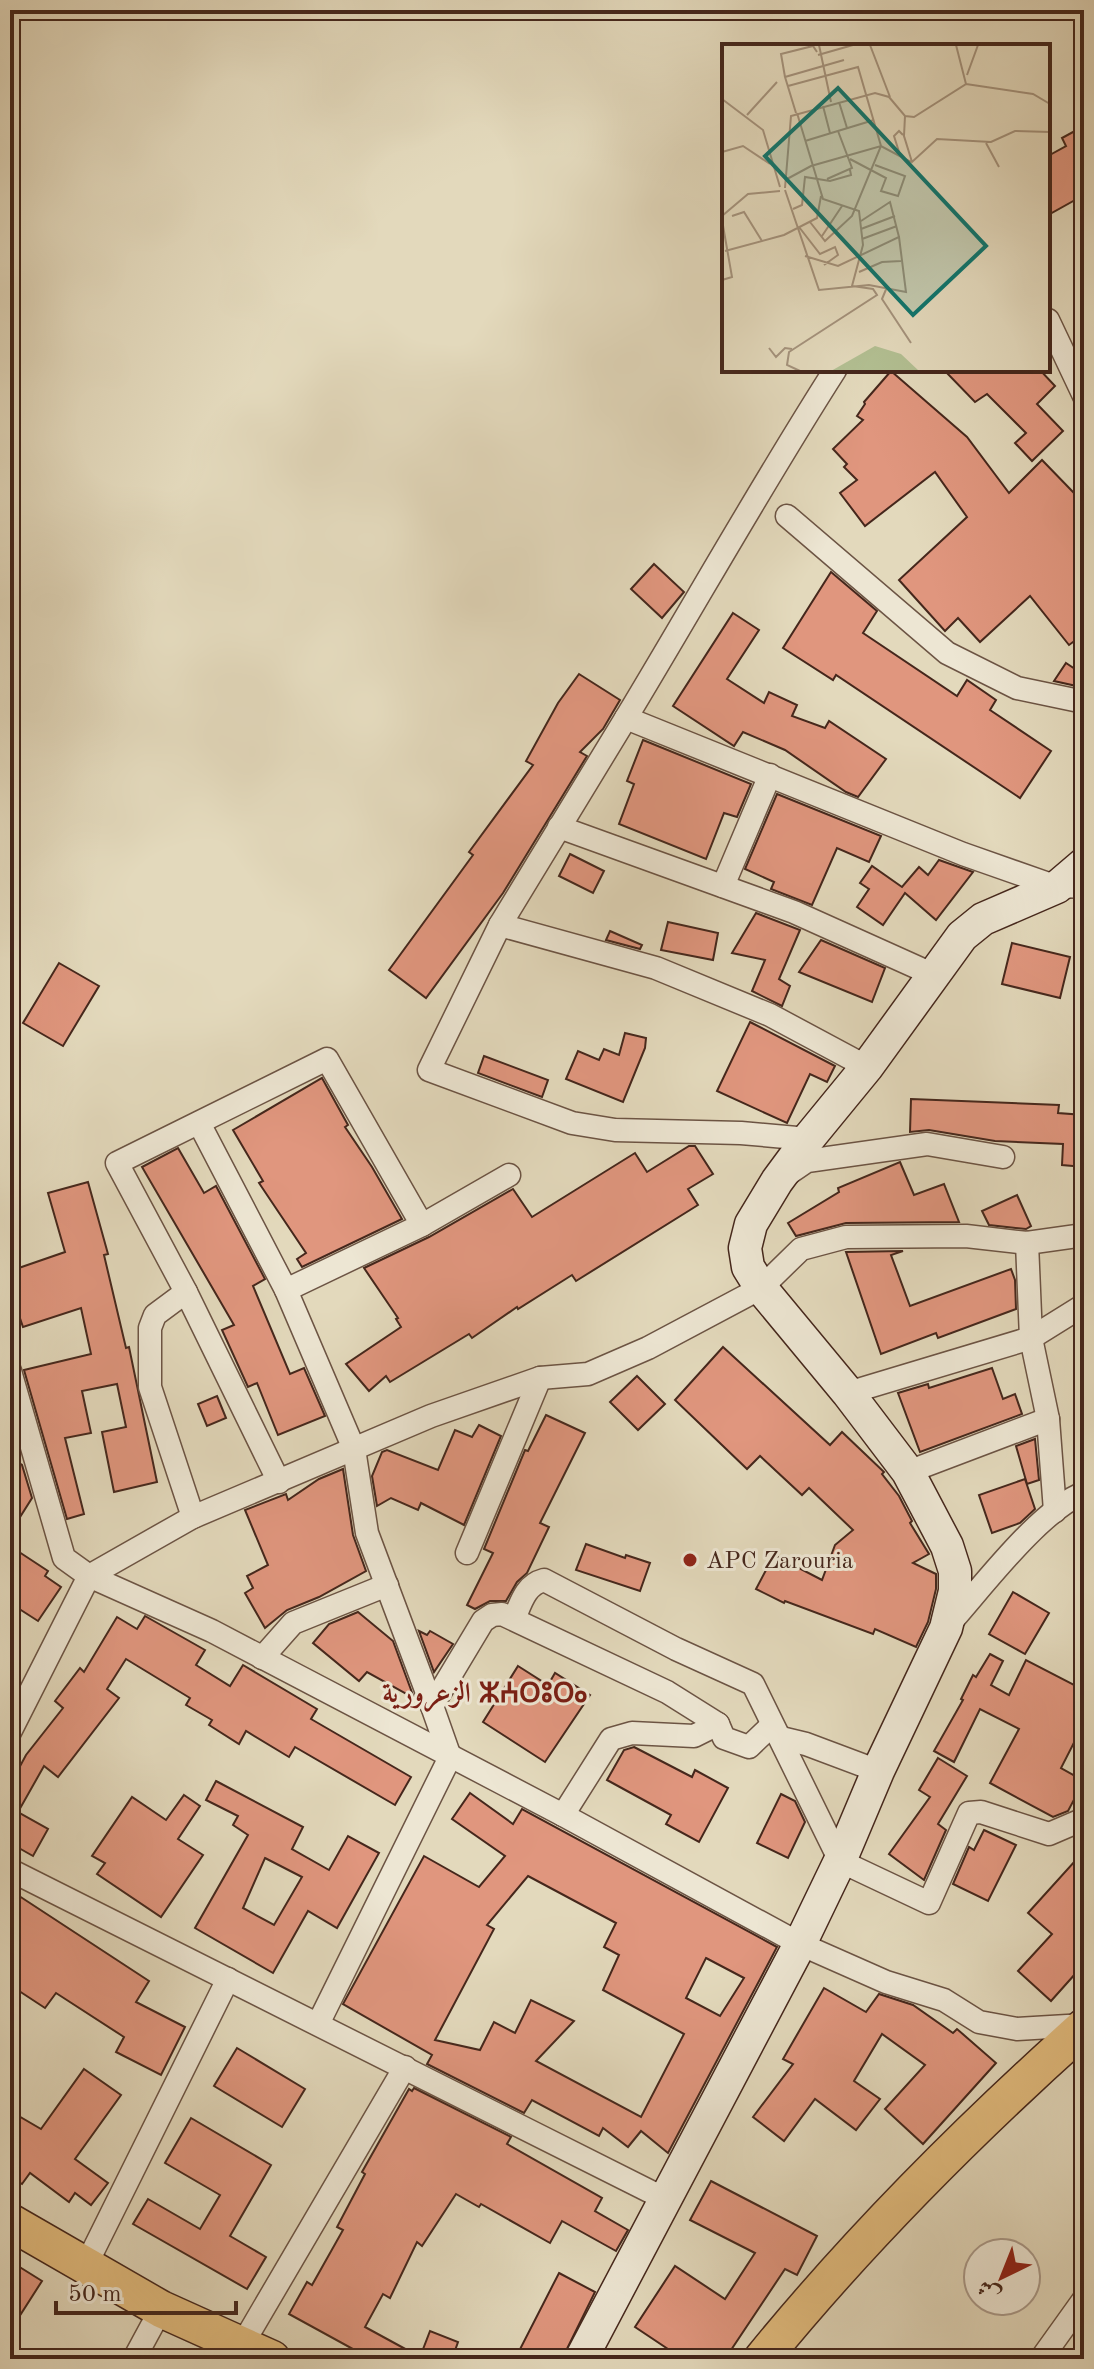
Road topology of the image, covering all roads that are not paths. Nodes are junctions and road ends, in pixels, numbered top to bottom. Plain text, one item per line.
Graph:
1 (1050, 324) edge
2 (834, 372) edge
3 (1084, 396) edge
4 (787, 516) dead end
5 (1084, 702) edge
6 (626, 718) junction
7 (770, 775) junction
8 (559, 827) junction
9 (1084, 864) edge
10 (723, 886) junction
11 (1071, 886) edge
12 (500, 925) junction
13 (934, 975) junction
14 (867, 1067) junction
15 (199, 1123) junction
16 (808, 1139) junction
17 (1003, 1157) dead end
18 (509, 1175) dead end
19 (777, 1181) junction
20 (422, 1225) junction
21 (1084, 1235) edge
22 (1027, 1243) junction
23 (761, 1288) junction
24 (286, 1290) junction
25 (186, 1292) junction
26 (1084, 1305) edge
27 (1031, 1338) junction
28 (10, 1371) edge
29 (540, 1378) junction
30 (848, 1393) junction
31 (1048, 1419) junction
32 (354, 1449) junction
33 (908, 1472) junction
34 (279, 1482) junction
35 (1084, 1493) edge
36 (1055, 1511) junction
37 (193, 1517) junction
38 (467, 1553) dead end
39 (89, 1576) junction
40 (387, 1585) junction
41 (514, 1619) junction
42 (946, 1628) junction
43 (262, 1658) junction
44 (432, 1706) junction
45 (718, 1724) junction
46 (10, 1732) edge
47 (776, 1732) junction
48 (450, 1757) junction
49 (878, 1771) junction
50 (563, 1815) junction
51 (1084, 1819) edge
52 (840, 1861) junction
53 (10, 1870) edge
54 (800, 1944) junction
55 (228, 1979) junction
56 (318, 2024) junction
57 (1084, 2026) edge
58 (405, 2067) junction
59 (665, 2199) junction
60 (10, 2222) edge
61 (86, 2265) junction
62 (1084, 2299) edge
63 (161, 2309) junction
64 (257, 2352) edge
65 (134, 2359) edge
66 (581, 2359) edge
67 (762, 2359) edge
68 (1041, 2359) edge

1 - 3 street
2 - 6 street
4 - 5 street
6 - 7 street
6 - 8 street
7 - 10 street
7 - 11 street
8 - 10 street
8 - 12 street
9 - 11 main road
10 - 13 street
11 - 13 main road
12 - 14 street
12 - 16 street
13 - 14 main road
14 - 16 main road
15 - 20 street
15 - 24 street
15 - 25 street
16 - 19 main road
17 - 19 street
18 - 20 street
19 - 23 main road
20 - 24 street
21 - 22 street
22 - 23 street
22 - 27 street
23 - 29 street
23 - 30 main road
24 - 32 street
25 - 34 street
25 - 37 street
26 - 27 street
27 - 30 street
27 - 31 street
28 - 39 street
29 - 32 street
29 - 38 street
30 - 33 main road
31 - 33 street
31 - 36 street
32 - 34 street
32 - 40 street
33 - 42 main road
34 - 37 street
35 - 36 street
36 - 42 street
37 - 39 street
39 - 43 street
39 - 46 street
40 - 43 street
40 - 44 street
41 - 44 street
41 - 45 street
41 - 47 street
42 - 49 main road
43 - 48 street
44 - 48 street
45 - 47 street
45 - 50 street
47 - 49 street
47 - 52 street
48 - 50 street
48 - 56 street
49 - 52 main road
50 - 54 street
51 - 52 street
52 - 54 main road
53 - 55 street
54 - 57 street
54 - 59 main road
55 - 56 street
55 - 61 street
56 - 58 street
57 - 67 main road
58 - 59 street
58 - 64 street
59 - 66 main road
60 - 61 main road
61 - 63 main road
62 - 68 street
63 - 64 main road
63 - 65 street

